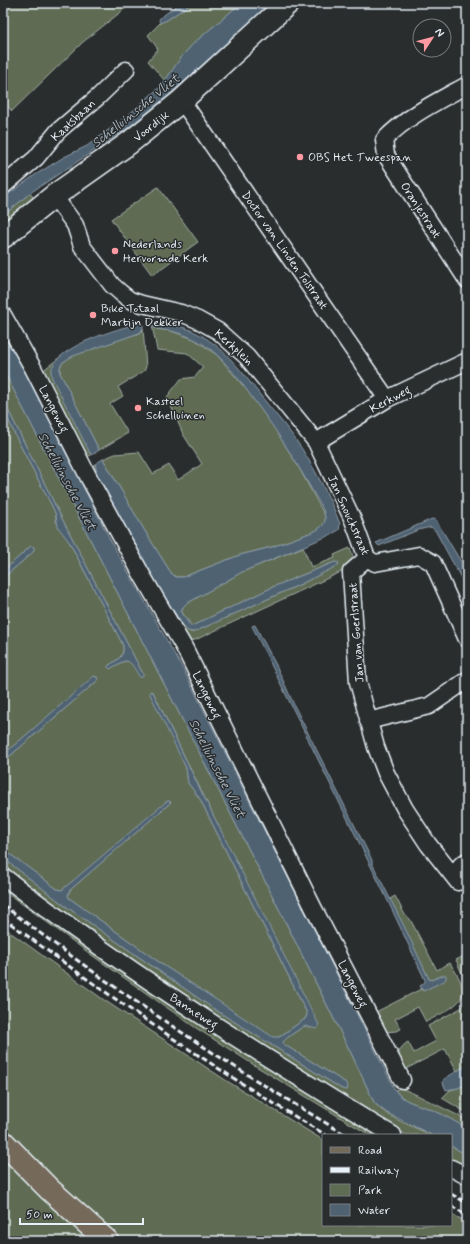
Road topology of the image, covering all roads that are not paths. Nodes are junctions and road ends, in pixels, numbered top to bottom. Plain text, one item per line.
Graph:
1 (288, 3) edge
2 (126, 70) dead end
3 (467, 85) edge
4 (182, 100) junction
5 (3, 186) edge
6 (54, 196) junction
7 (3, 237) edge
8 (467, 280) edge
9 (3, 315) edge
10 (467, 361) edge
11 (387, 399) junction
12 (316, 442) junction
13 (367, 558) junction
14 (467, 639) edge
15 (467, 680) edge
16 (368, 721) junction
17 (467, 861) edge
18 (3, 876) edge
19 (402, 1080) dead end
20 (391, 1134) edge
21 (3, 1142) edge
22 (452, 1168) edge
23 (467, 1176) edge
24 (107, 1241) edge

1 - 4 street, Voordijk
2 - 5 street, Kaatsbaan
3 - 8 street, Oranjestraat
4 - 6 street, Voordijk
4 - 11 street, Doctor van Linden Tolstraat
6 - 7 street, Voordijk
6 - 12 street, Kerkplein
9 - 19 street, Langeweg
10 - 11 street, Kerkweg
11 - 12 street, Kerkweg
12 - 13 street, Jan Snouckstraat
13 - 14 street, Jan Snouckstraat
13 - 16 street, Jan van Goerlstraat
15 - 16 street
16 - 17 street, Jan van Goerlstraat
18 - 20 street, Banneweg
21 - 24 main road
22 - 23 street

